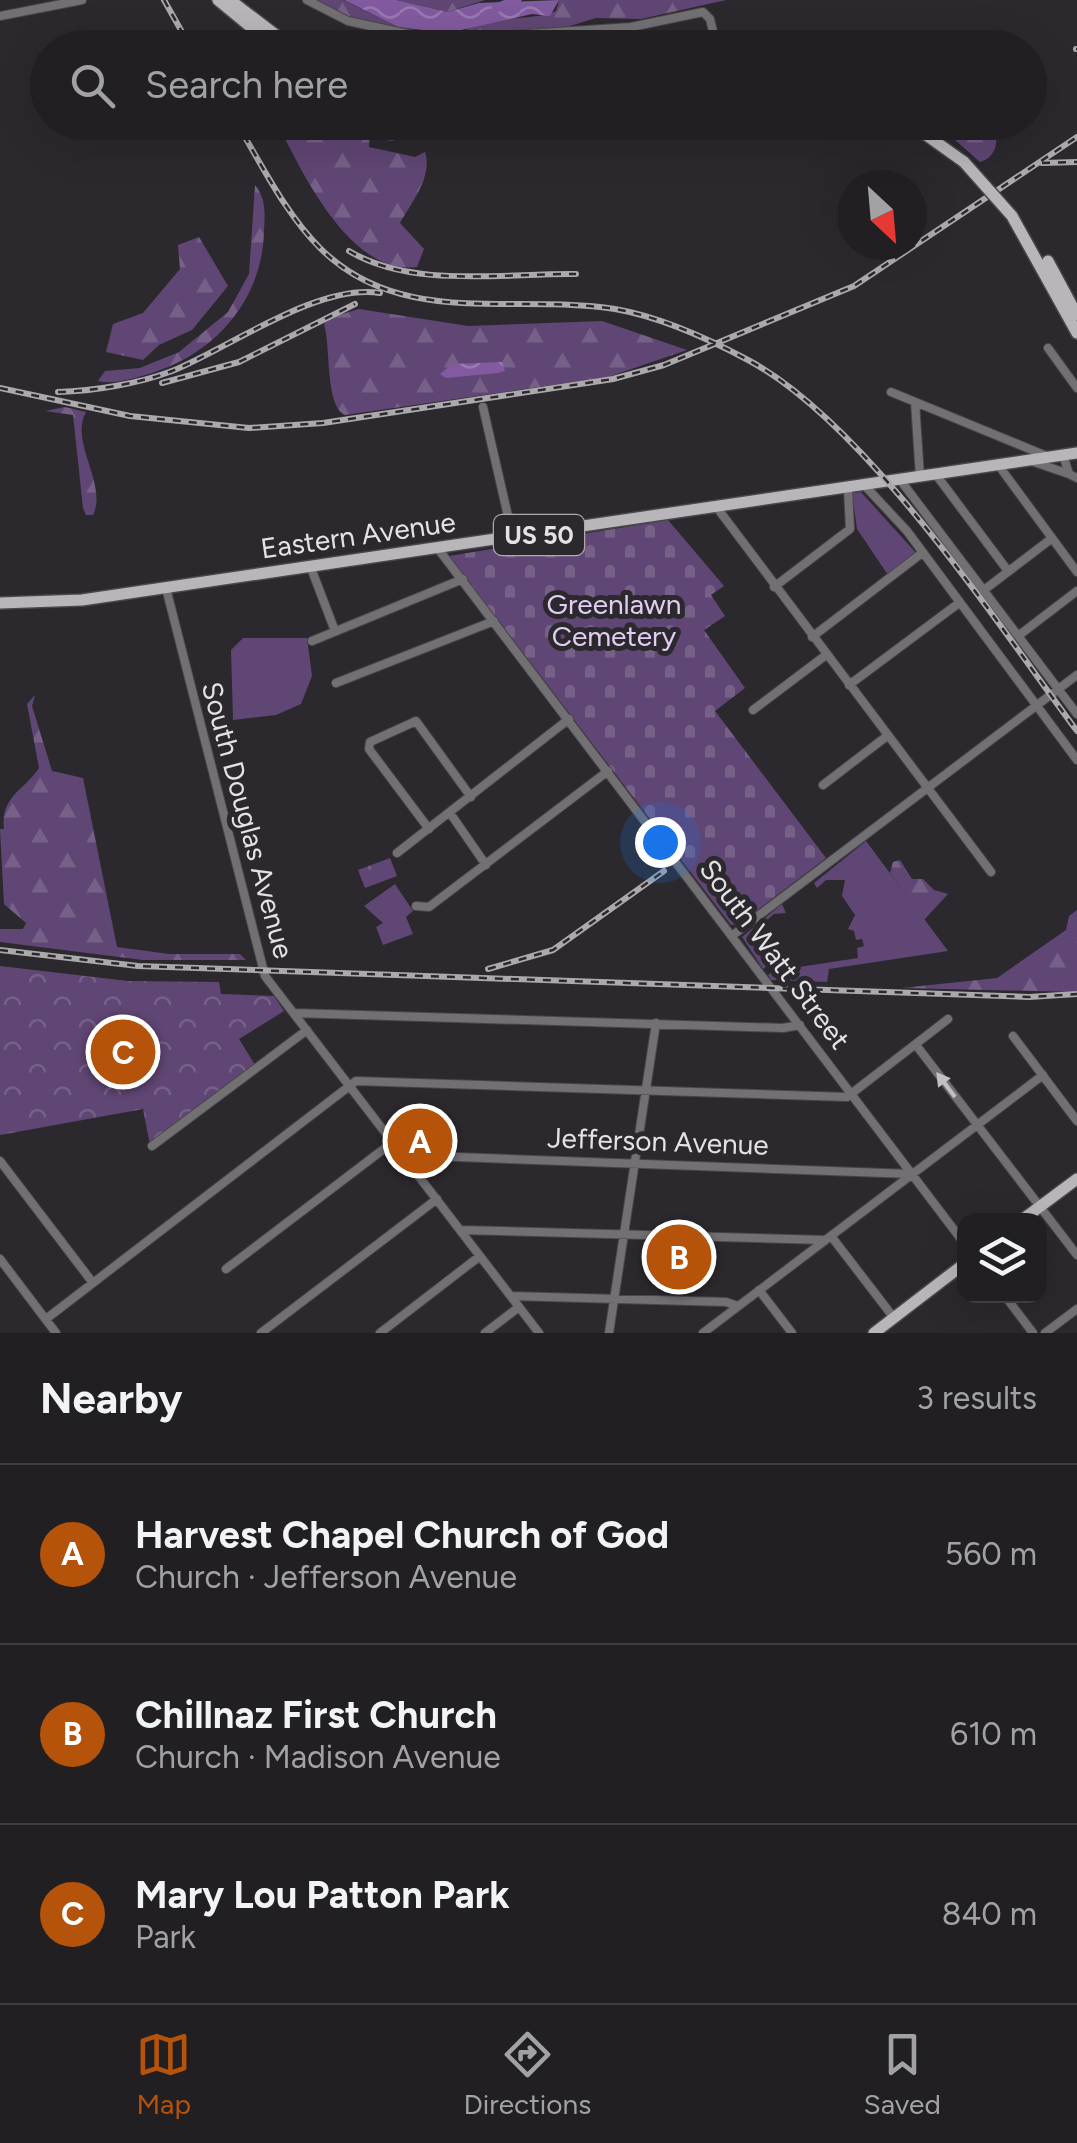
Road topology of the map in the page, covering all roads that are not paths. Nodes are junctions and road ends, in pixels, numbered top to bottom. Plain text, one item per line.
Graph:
1 (82, 0) edge
2 (218, 0) edge
3 (230, 0) edge
4 (307, 0) edge
5 (0, 16) edge
6 (254, 30) edge
7 (269, 30) edge
8 (392, 30) edge
9 (586, 30) edge
10 (712, 30) edge
11 (935, 140) edge
12 (944, 140) edge
13 (966, 160) junction
14 (1014, 214) junction
15 (1077, 314) edge
16 (1077, 332) edge
17 (1048, 348) dead end
18 (1077, 388) edge
19 (891, 392) dead end
20 (915, 402) junction
21 (482, 406) dead end
22 (1017, 443) junction
23 (1066, 457) edge
24 (1034, 462) junction
25 (1006, 466) junction
26 (937, 476) junction
27 (1073, 476) edge
28 (920, 478) junction
29 (901, 481) junction
30 (866, 486) junction
31 (848, 489) junction
32 (718, 509) junction
33 (513, 538) junction
34 (1052, 539) junction
35 (439, 550) junction
36 (922, 553) junction
37 (311, 568) junction
38 (1008, 571) junction
39 (1077, 572) edge
40 (463, 580) junction
41 (774, 586) junction
42 (166, 588) junction
43 (984, 590) junction
44 (1077, 591) edge
45 (960, 602) junction
46 (0, 603) edge
47 (494, 621) junction
48 (335, 632) junction
49 (1018, 636) junction
50 (812, 637) junction
51 (312, 641) dead end
52 (826, 655) junction
53 (1077, 675) edge
54 (336, 683) dead end
55 (849, 686) junction
56 (1058, 690) junction
57 (1037, 706) junction
58 (753, 710) dead end
59 (1077, 714) edge
60 (569, 719) junction
61 (888, 736) junction
62 (1077, 760) edge
63 (608, 772) junction
64 (823, 785) dead end
65 (928, 788) junction
66 (471, 797) junction
67 (450, 813) junction
68 (430, 829) junction
69 (397, 854) dead end
70 (486, 865) junction
71 (991, 872) dead end
72 (416, 906) dead end
73 (733, 936) junction
74 (294, 1013) junction
75 (948, 1019) dead end
76 (656, 1023) junction
77 (800, 1025) junction
78 (307, 1030) junction
79 (1013, 1036) dead end
80 (916, 1045) junction
81 (1042, 1075) junction
82 (349, 1085) junction
83 (645, 1090) junction
84 (852, 1094) junction
85 (1077, 1121) edge
86 (976, 1126) junction
87 (393, 1142) junction
88 (152, 1146) dead end
89 (403, 1156) junction
90 (0, 1161) edge
91 (635, 1163) junction
92 (912, 1174) junction
93 (1077, 1179) edge
94 (436, 1199) junction
95 (1040, 1208) junction
96 (1032, 1213) edge
97 (461, 1230) junction
98 (624, 1233) junction
99 (957, 1234) edge
100 (828, 1238) junction
101 (1077, 1255) edge
102 (480, 1256) junction
103 (0, 1259) edge
104 (226, 1269) dead end
105 (957, 1269) edge
106 (93, 1283) junction
107 (759, 1290) junction
108 (511, 1296) junction
109 (614, 1298) junction
110 (1010, 1303) edge
111 (738, 1306) junction
112 (519, 1307) junction
113 (1077, 1309) edge
114 (894, 1318) junction
115 (46, 1319) junction
116 (56, 1333) edge
117 (261, 1333) edge
118 (380, 1333) edge
119 (485, 1333) edge
120 (539, 1333) edge
121 (609, 1333) edge
122 (703, 1333) edge
123 (792, 1333) edge
124 (874, 1333) edge
125 (1033, 1333) edge
126 (1045, 1333) edge

1 - 5 street
2 - 6 main road
3 - 7 main road
4 - 8 street
9 - 10 street
11 - 13 main road
12 - 13 main road
13 - 14 main road, bridge
14 - 15 main road
14 - 16 main road
17 - 18 street
19 - 20 street
20 - 22 street
20 - 28 street
21 - 33 street
22 - 23 street
22 - 25 street
23 - 24 main road, Eastern Avenue / US 50
23 - 27 street
24 - 25 main road, Eastern Avenue / US 50
24 - 27 street
25 - 26 main road, Eastern Avenue / US 50
25 - 34 street
26 - 28 main road, Eastern Avenue / US 50
26 - 38 street
28 - 29 main road, Eastern Avenue / US 50
29 - 30 main road, Eastern Avenue / US 50
29 - 43 street
30 - 31 main road, Eastern Avenue / US 50
30 - 36 street
31 - 32 main road, Eastern Avenue / US 50
31 - 41 street
32 - 33 main road, Eastern Avenue / US 50
32 - 41 street
33 - 35 main road, Eastern Avenue / US 50
34 - 38 street
34 - 39 street
35 - 37 main road, Eastern Avenue / US 50
35 - 40 street, South Watt Street
36 - 45 street
36 - 50 street
37 - 42 main road, Eastern Avenue / US 50
37 - 48 street
38 - 43 street
40 - 47 street, South Watt Street
40 - 48 street
41 - 50 street
42 - 46 main road, Eastern Avenue / US 50
42 - 74 street, South Douglas Avenue
43 - 49 street
44 - 49 street
45 - 55 street
45 - 57 street
47 - 54 street
47 - 60 street, South Watt Street
48 - 51 street
49 - 56 street
50 - 52 street
52 - 55 street
52 - 58 street
53 - 56 street
55 - 61 street
56 - 57 street
56 - 59 street
57 - 62 street
57 - 65 street
60 - 63 street, South Watt Street
60 - 66 street
61 - 64 street
61 - 65 street
63 - 70 street
63 - 73 street, South Watt Street
65 - 71 street
65 - 73 street
66 - 67 street
66 - 68 street
67 - 68 street
67 - 70 street
68 - 69 street
70 - 72 street
73 - 77 street, South Watt Street
74 - 76 street
74 - 78 street, South Douglas Avenue
75 - 80 street
76 - 77 street
76 - 83 street
77 - 84 street, South Watt Street
78 - 82 street, South Douglas Avenue
78 - 88 street
79 - 81 street
80 - 84 street
86 -> 80 street
81 - 85 street
81 - 86 street
82 - 83 street
82 - 87 street, South Douglas Avenue
82 - 106 street
83 - 84 street
83 - 91 street
84 - 92 street, South Watt Street
86 - 92 street
86 - 95 street
87 - 89 street, South Douglas Avenue
87 - 104 street
89 - 91 street, Jefferson Avenue
89 - 94 street, South Douglas Avenue
90 - 106 street
91 - 92 street, Jefferson Avenue
91 - 98 street
92 - 99 street, South Watt Street
92 - 100 street
93 - 95 main road
94 - 97 street, South Douglas Avenue
94 - 117 street
95 - 96 main road
95 - 101 street
97 - 98 street
97 - 102 street, South Douglas Avenue
98 - 100 street
98 - 109 street
100 - 107 street
100 - 114 street
102 - 108 street, South Douglas Avenue
102 - 118 street
103 - 115 street
105 - 114 main road
106 - 115 street
107 - 111 street
107 - 123 street
108 - 109 street
108 - 112 street, South Douglas Avenue
109 - 111 street
109 - 121 street
110 - 125 street
111 - 122 street
112 - 119 street
112 - 120 street, South Douglas Avenue
113 - 126 street
114 - 124 main road
115 - 116 street

